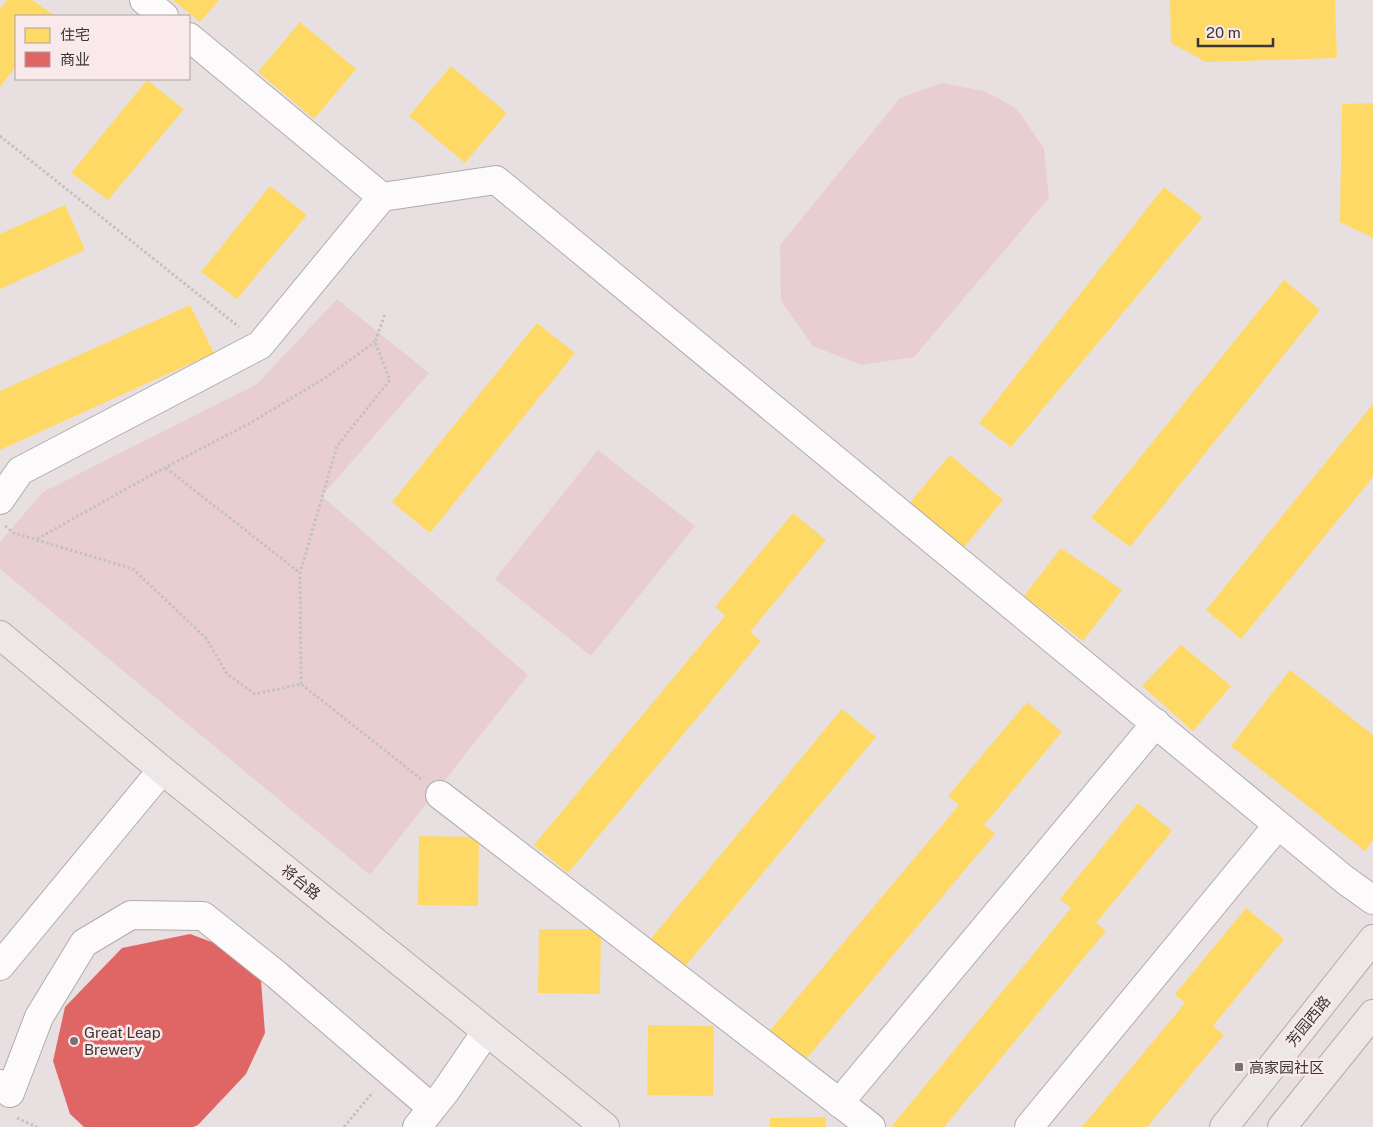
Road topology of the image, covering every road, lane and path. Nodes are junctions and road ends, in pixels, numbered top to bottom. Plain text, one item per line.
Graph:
1 (144, 0) edge
2 (163, 15) edge
3 (190, 38) edge
4 (0, 136) edge
5 (382, 197) junction
6 (385, 314) dead end
7 (375, 342) junction
8 (260, 345) junction
9 (166, 468) junction
10 (0, 500) edge
11 (0, 523) edge
12 (36, 539) junction
13 (300, 572) junction
14 (0, 635) edge
15 (302, 684) junction
16 (1156, 723) junction
17 (162, 770) junction
18 (440, 795) joint
19 (1278, 825) junction
20 (1373, 900) edge
21 (1373, 939) edge
22 (0, 966) edge
23 (1373, 1014) edge
24 (486, 1032) junction
25 (389, 1072) junction
26 (0, 1084) edge
27 (839, 1103) junction
28 (424, 1118) edge
29 (344, 1127) edge
30 (605, 1127) edge
31 (871, 1127) edge
32 (1029, 1127) edge
33 (1224, 1127) edge
34 (1282, 1127) edge

1 - 2 street
3 - 5 street
4 - 8 path
5 - 8 street
5 - 16 street
6 - 7 path
7 - 9 path
7 - 13 path
8 - 10 street
9 - 12 path
9 - 13 path
11 - 12 path
12 - 15 path
13 - 15 path
14 - 17 main road, 将台路
15 - 18 path
16 - 19 street
16 - 27 street
17 - 22 street
17 - 24 main road, 将台路
18 - 27 street
19 - 20 street
19 - 32 street
21 - 33 main road, 芳园西路
23 - 34 main road
24 - 28 street
24 - 30 main road, 将台路
25 - 26 street
25 - 28 street
25 - 29 path
27 - 31 street

